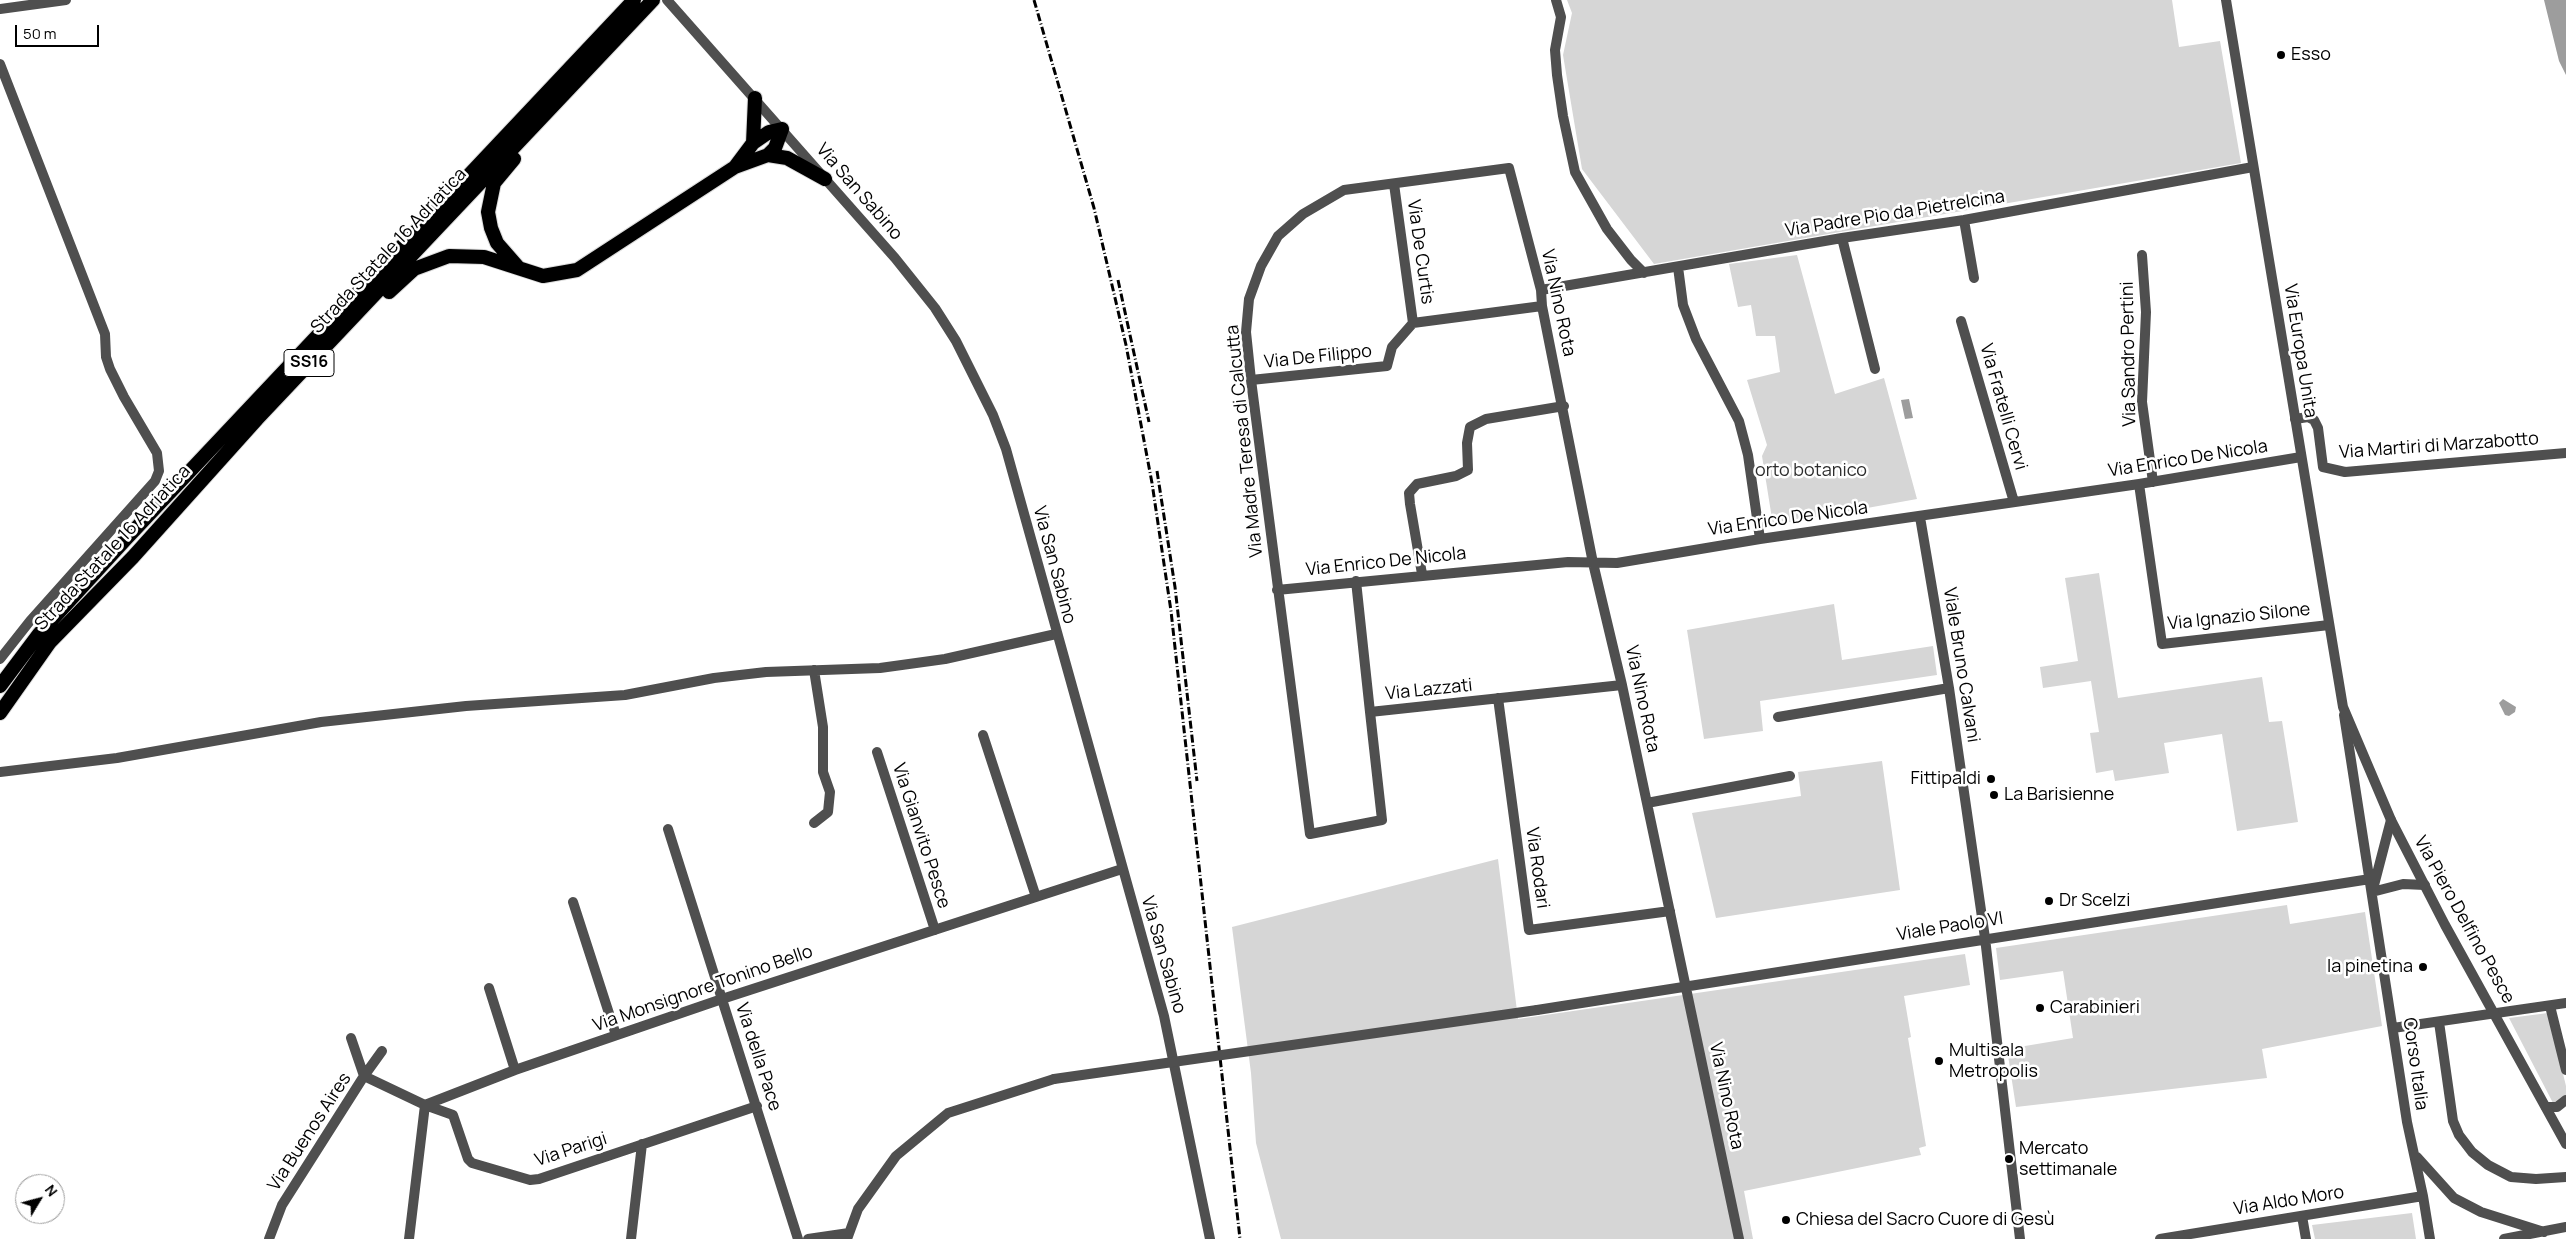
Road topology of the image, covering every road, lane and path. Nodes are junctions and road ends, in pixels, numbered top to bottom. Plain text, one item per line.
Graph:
1 (66, 0) edge
2 (634, 0) edge
3 (653, 0) edge
4 (667, 0) edge
5 (1556, 0) edge
6 (2226, 0) edge
7 (0, 9) edge
8 (623, 25) junction
9 (0, 64) edge
10 (755, 98) junction
11 (782, 129) junction
12 (753, 143) junction
13 (768, 155) junction
14 (735, 167) junction
15 (2253, 167) junction
16 (1509, 168) joint
17 (826, 179) junction
18 (1394, 184) junction
19 (1964, 220) junction
20 (1842, 238) junction
21 (2142, 255) dead end
22 (518, 268) junction
23 (1678, 268) junction
24 (1644, 273) junction
25 (1974, 278) dead end
26 (1541, 290) junction
27 (1542, 306) junction
28 (1961, 321) dead end
29 (1413, 324) junction
30 (1875, 369) dead end
31 (1251, 380) junction
32 (1564, 406) junction
33 (257, 418) junction
34 (2294, 419) junction
35 (2566, 453) edge
36 (2301, 457) junction
37 (2154, 482) junction
38 (2139, 484) junction
39 (2014, 502) junction
40 (1920, 516) junction
41 (1760, 539) junction
42 (1594, 563) junction
43 (1422, 574) junction
44 (1356, 581) junction
45 (1277, 590) junction
46 (2329, 625) junction
47 (1056, 634) junction
48 (0, 658) edge
49 (814, 670) junction
50 (1622, 685) junction
51 (0, 686) edge
52 (1949, 688) junction
53 (1498, 698) junction
54 (2343, 707) junction
55 (1370, 712) junction
56 (0, 713) edge
57 (1778, 717) dead end
58 (983, 735) dead end
59 (877, 752) dead end
60 (0, 772) edge
61 (1790, 776) dead end
62 (1648, 803) junction
63 (2391, 820) junction
64 (814, 823) dead end
65 (668, 829) dead end
66 (1122, 869) junction
67 (2370, 879) junction
68 (2424, 885) junction
69 (2372, 892) junction
70 (1036, 897) junction
71 (573, 902) dead end
72 (1670, 911) junction
73 (935, 930) junction
74 (1985, 938) junction
75 (1686, 986) junction
76 (489, 988) dead end
77 (722, 999) junction
78 (2566, 1003) edge
79 (2550, 1006) junction
80 (2495, 1012) junction
81 (2439, 1022) junction
82 (2393, 1028) junction
83 (616, 1035) junction
84 (350, 1038) dead end
85 (382, 1051) dead end
86 (515, 1070) junction
87 (2566, 1070) edge
88 (364, 1076) junction
89 (2566, 1100) edge
90 (425, 1105) junction
91 (757, 1106) junction
92 (2546, 1107) junction
93 (642, 1144) junction
94 (2566, 1144) edge
95 (2415, 1154) junction
96 (2566, 1177) edge
97 (2423, 1196) junction
98 (2302, 1216) junction
99 (2566, 1228) edge
100 (2544, 1232) junction
101 (848, 1236) edge
102 (2174, 1238) edge
103 (269, 1239) edge
104 (409, 1239) edge
105 (631, 1239) edge
106 (798, 1239) edge
107 (808, 1239) edge
108 (1210, 1239) edge
109 (1740, 1239) edge
110 (2020, 1239) edge
111 (2160, 1239) edge
112 (2306, 1239) edge
113 (2430, 1239) edge
114 (2504, 1239) edge

1 - 7 street
2 - 8 highway, Strada Statale 16 Adriatica / SS16
3 - 8 highway, Strada Statale 16 Adriatica / SS16
4 - 10 street, Via San Sabino
5 - 24 street
6 - 15 street, Via Europa Unita
8 - 22 highway
8 - 33 highway, Strada Statale 16 Adriatica / SS16
8 - 51 highway, Strada Statale 16 Adriatica / SS16
9 - 48 street
10 - 11 street, Via San Sabino
10 - 12 highway
11 - 12 highway
11 - 13 highway
11 - 17 street, Via San Sabino
12 - 14 highway
13 - 14 highway
13 - 17 highway
14 - 22 highway
15 - 19 street, Via Padre Pio da Pietrelcina
15 - 34 street, Via Europa Unita
16 - 18 street, Via Madre Teresa di Calcutta
16 - 26 street, Via Nino Rota
17 - 47 street, Via San Sabino
18 - 29 street, Via De Curtis
18 - 31 street, Via Madre Teresa di Calcutta
19 - 20 street, Via Padre Pio da Pietrelcina
19 - 25 street
20 - 23 street, Via Padre Pio da Pietrelcina
20 - 30 street
21 - 37 street, Via Sandro Pertini
22 - 33 highway
23 - 24 street, Via Padre Pio da Pietrelcina
23 - 41 street
24 - 26 street, Via Padre Pio da Pietrelcina
26 - 27 street, Via Nino Rota
27 - 29 street
27 - 32 street, Via Nino Rota
28 - 39 street, Via Fratelli Cervi
29 - 31 street, Via De Filippo
31 - 45 street, Via Madre Teresa di Calcutta
32 - 42 street, Via Nino Rota
32 - 43 street
33 - 56 highway, Strada Statale 16 Adriatica / SS16
34 - 35 street, Via Martiri di Marzabotto
34 - 36 street, Via Europa Unita
36 - 37 street, Via Enrico De Nicola
36 - 46 street, Via Europa Unita
37 - 38 street, Via Enrico De Nicola
38 - 39 street, Via Enrico De Nicola
38 - 46 street, Via Ignazio Silone
39 - 40 street, Via Enrico De Nicola
40 - 41 street, Via Enrico De Nicola
40 - 52 street, Viale Bruno Calvani
41 - 42 street, Via Enrico De Nicola
42 - 43 street, Via Enrico De Nicola
42 - 50 street, Via Nino Rota
43 - 44 street, Via Enrico De Nicola
44 - 45 street, Via Enrico De Nicola
44 - 55 street, Via Lazzati
45 - 55 street, Via Madre Teresa di Calcutta
46 - 54 street, Via Europa Unita
47 - 49 street
47 - 66 street, Via San Sabino
49 - 60 street
49 - 64 street
50 - 53 street, Via Lazzati
50 - 62 street, Via Nino Rota
52 - 57 street
52 - 74 street, Viale Bruno Calvani
53 - 55 street, Via Lazzati
53 - 72 street, Via Rodari
54 - 63 street, Via Piero Delfino Pesce
54 - 67 street, Corso Italia
58 - 70 street
59 - 73 street, Via Gianvito Pesce
61 - 62 street
62 - 72 street, Via Nino Rota
63 - 68 street, Via Piero Delfino Pesce
63 - 69 street, Corso Italia
65 - 77 street, Via della Pace
66 - 70 street, Via Monsignore Tonino Bello
66 - 108 street, Via San Sabino
67 - 69 street, Corso Italia
67 - 74 street, Viale Paolo VI
68 - 69 street
68 - 80 street, Via Piero Delfino Pesce
69 - 82 street, Corso Italia
70 - 73 street, Via Monsignore Tonino Bello
71 - 83 street
72 - 75 street, Via Nino Rota
73 - 77 street, Via Monsignore Tonino Bello
74 - 75 street, Viale Paolo VI
74 - 110 street, Viale Bruno Calvani
75 - 101 street, Viale Paolo VI, bridge
75 - 109 street, Via Nino Rota
76 - 86 street
77 - 83 street, Via Monsignore Tonino Bello
77 - 91 street, Via della Pace
78 - 79 street
79 - 80 street
79 - 87 street
80 - 81 street
80 - 92 street, Via Piero Delfino Pesce
81 - 82 street
81 - 96 street
82 - 95 street, Corso Italia
83 - 86 street, Via Monsignore Tonino Bello
84 - 88 street, Via Buenos Aires
85 - 88 street
86 - 90 street, Via Monsignore Tonino Bello
88 - 90 street, Via Buenos Aires
88 - 103 street, Via Buenos Aires
89 - 92 street
90 - 93 street, Via Parigi
90 - 104 street
91 - 93 street, Via Parigi
91 - 106 street, Via della Pace
92 - 94 street, Via Piero Delfino Pesce
93 - 105 street
95 - 97 street, Corso Italia
95 - 100 street
97 - 98 street, Via Aldo Moro
97 - 113 street, Corso Italia
98 - 102 street, Via Aldo Moro
98 - 112 street
99 - 100 street
100 - 114 street
101 - 107 street
102 - 111 street, Via Aldo Moro

